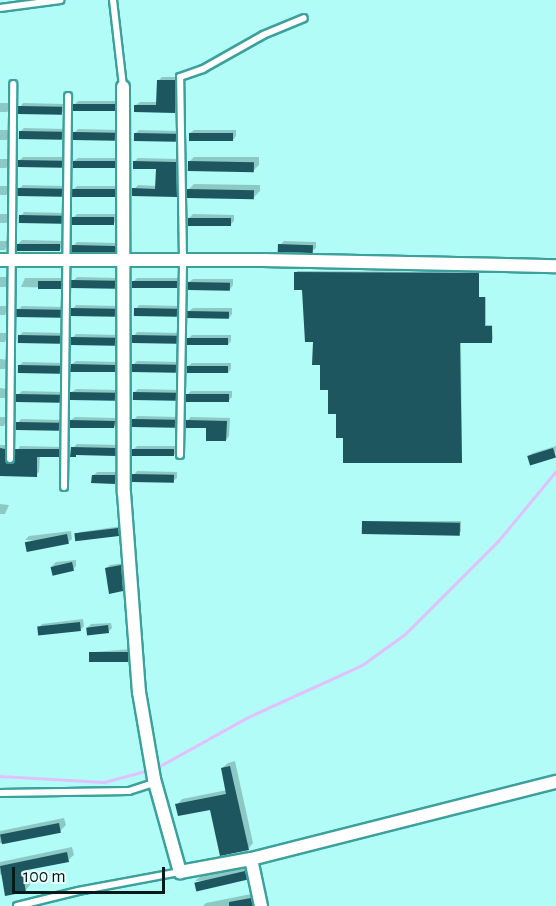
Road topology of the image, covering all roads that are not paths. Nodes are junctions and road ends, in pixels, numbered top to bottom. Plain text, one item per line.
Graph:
1 (60, 0) edge
2 (113, 0) edge
3 (0, 8) edge
4 (304, 18) dead end
5 (13, 84) dead end
6 (123, 87) joint
7 (68, 96) dead end
8 (0, 260) edge
9 (13, 260) junction
10 (66, 260) junction
11 (123, 260) junction
12 (183, 260) junction
13 (556, 266) edge
14 (180, 454) dead end
15 (10, 459) dead end
16 (64, 487) dead end
17 (155, 781) junction
18 (556, 782) edge
19 (0, 793) edge
20 (251, 860) junction
21 (180, 872) junction
22 (17, 906) edge
23 (261, 906) edge

1 - 3 lane
2 - 6 lane
4 - 12 lane
5 - 9 lane
6 - 11 street
7 - 10 lane
8 - 9 street
9 - 10 street
9 - 15 lane
10 - 11 street
10 - 16 lane
11 - 12 street
11 - 17 street
12 - 13 street
12 - 14 lane
17 - 19 lane
17 - 21 street
18 - 20 street
20 - 21 street
20 - 23 street
21 - 22 lane

